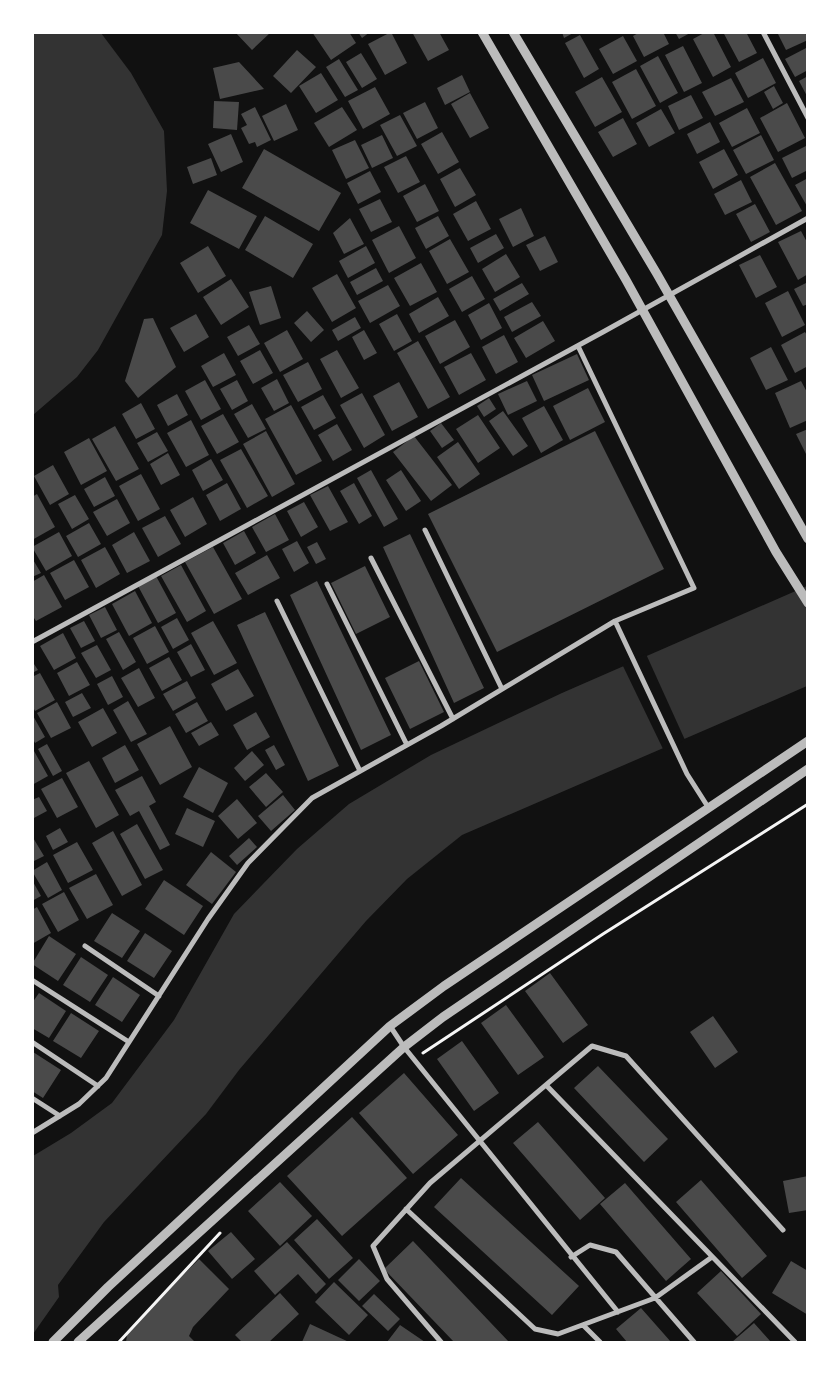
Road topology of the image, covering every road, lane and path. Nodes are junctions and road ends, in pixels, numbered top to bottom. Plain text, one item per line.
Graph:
1 (482, 32) edge
2 (513, 32) edge
3 (762, 32) edge
4 (808, 118) edge
5 (808, 218) edge
6 (669, 295) junction
7 (642, 310) junction
8 (578, 346) junction
9 (425, 530) dead end
10 (808, 539) edge
11 (371, 558) dead end
12 (327, 584) dead end
13 (277, 601) dead end
14 (808, 603) edge
15 (615, 621) junction
16 (32, 642) edge
17 (502, 688) junction
18 (453, 719) junction
19 (808, 741) edge
20 (407, 745) junction
21 (808, 770) edge
22 (360, 771) junction
23 (808, 804) edge
24 (708, 807) junction
25 (85, 946) dead end
26 (32, 980) edge
27 (159, 996) junction
28 (390, 1026) junction
29 (32, 1042) edge
30 (129, 1042) junction
31 (404, 1047) junction
32 (414, 1059) junction
33 (546, 1085) junction
34 (98, 1086) junction
35 (32, 1098) edge
36 (60, 1116) junction
37 (32, 1133) edge
38 (480, 1138) junction
39 (406, 1210) junction
40 (783, 1230) dead end
41 (222, 1232) dead end
42 (571, 1257) junction
43 (712, 1257) junction
44 (654, 1298) junction
45 (618, 1312) junction
46 (583, 1324) junction
47 (52, 1342) edge
48 (78, 1342) edge
49 (120, 1342) edge
50 (441, 1342) edge
51 (600, 1342) edge
52 (694, 1342) edge
53 (795, 1342) edge

1 - 7 street
2 - 6 street
3 - 4 street
5 - 6 street
6 - 7 street
6 - 10 street
7 - 8 street
7 - 14 street
8 - 15 street
8 - 16 street
9 - 17 street
11 - 18 street
12 - 20 street
13 - 22 street
15 - 17 street
15 - 24 street
17 - 18 street
18 - 20 street
19 - 24 street
20 - 22 street
21 - 31 street
22 - 27 street
23 - 32 path
24 - 28 street
25 - 27 street
26 - 30 street
27 - 30 street
28 - 31 street
28 - 47 street
29 - 34 street
30 - 34 street
31 - 32 street
31 - 48 street
32 - 38 street
33 - 38 street
33 - 40 street
33 - 43 street
34 - 36 street
35 - 36 street
36 - 37 street
38 - 39 street
38 - 42 street
39 - 46 street
39 - 50 street
41 - 49 path
42 - 44 street
42 - 45 street
43 - 44 street
43 - 53 street
44 - 45 street
44 - 52 street
45 - 46 street
46 - 51 street

